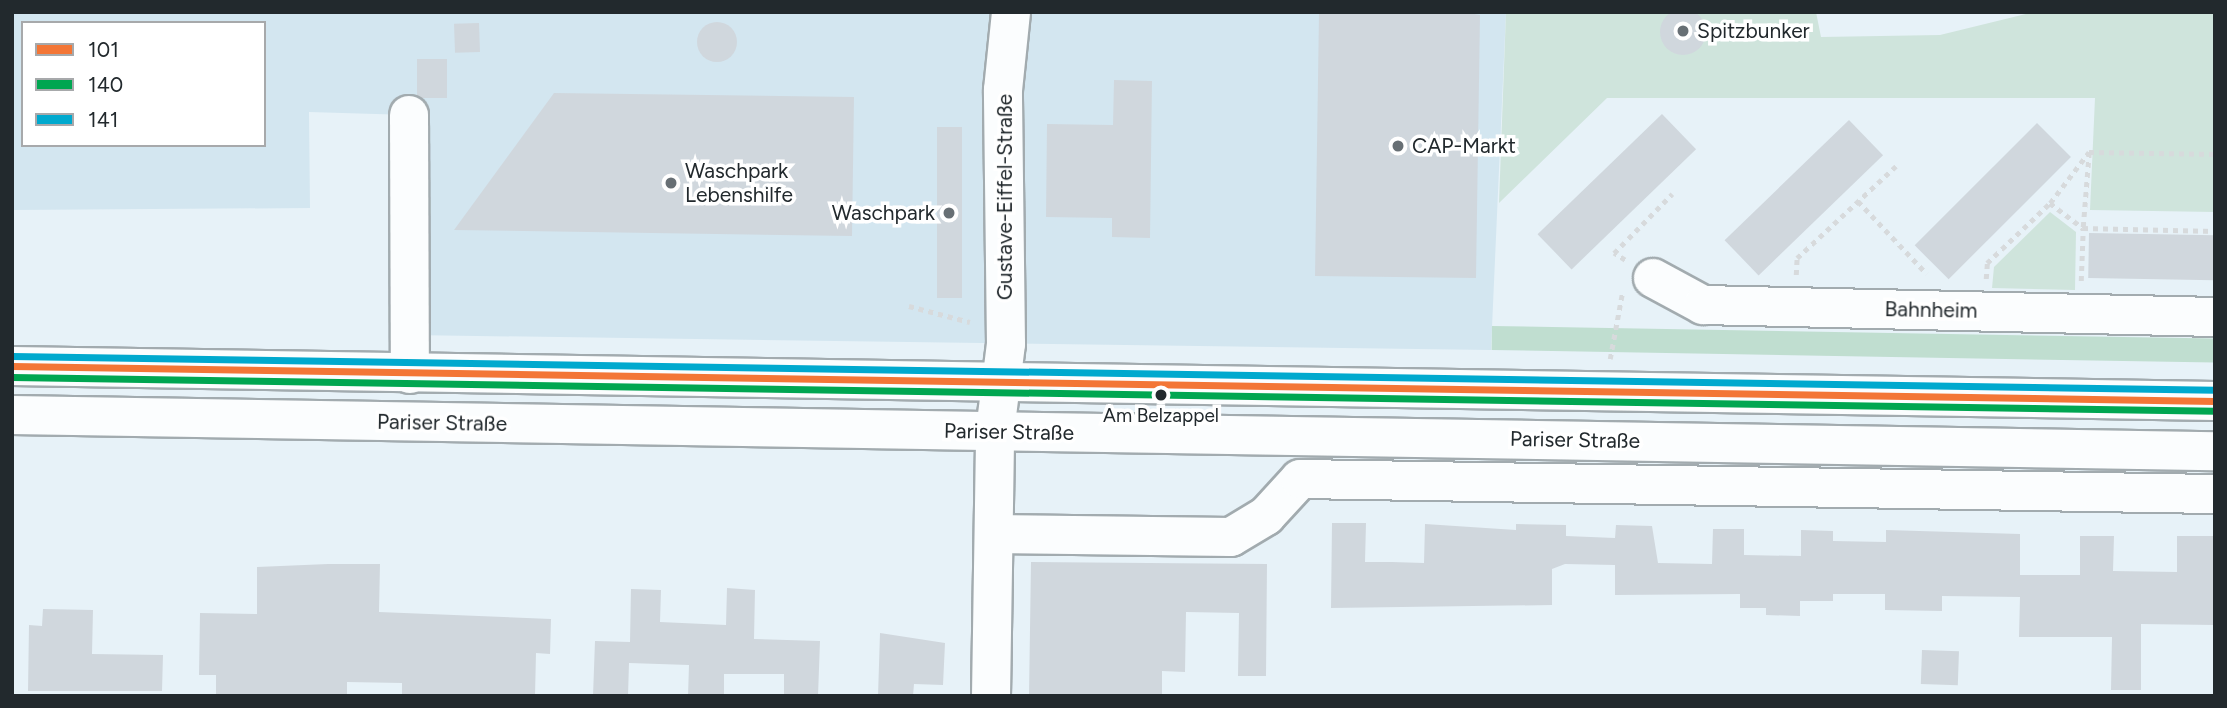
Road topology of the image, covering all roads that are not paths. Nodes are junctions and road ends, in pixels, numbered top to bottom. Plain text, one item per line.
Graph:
1 (1011, 12) edge
2 (409, 115) dead end
3 (1653, 278) road end
4 (2215, 317) edge
5 (12, 366) edge
6 (410, 374) junction
7 (1003, 383) junction
8 (2215, 401) edge
9 (12, 415) edge
10 (995, 432) junction
11 (2215, 451) edge
12 (2215, 494) edge
13 (994, 534) junction
14 (991, 696) edge

1 - 7 main road, Gustave-Eiffel-Straße
2 - 6 main road
3 - 4 main road, Bahnheim
5 - 6 main road
6 - 7 main road
7 - 8 main road
7 - 10 main road
9 - 10 main road, Pariser Straße
10 - 11 main road, Pariser Straße
10 - 13 main road
12 - 13 main road, Pariser Straße
13 - 14 main road

